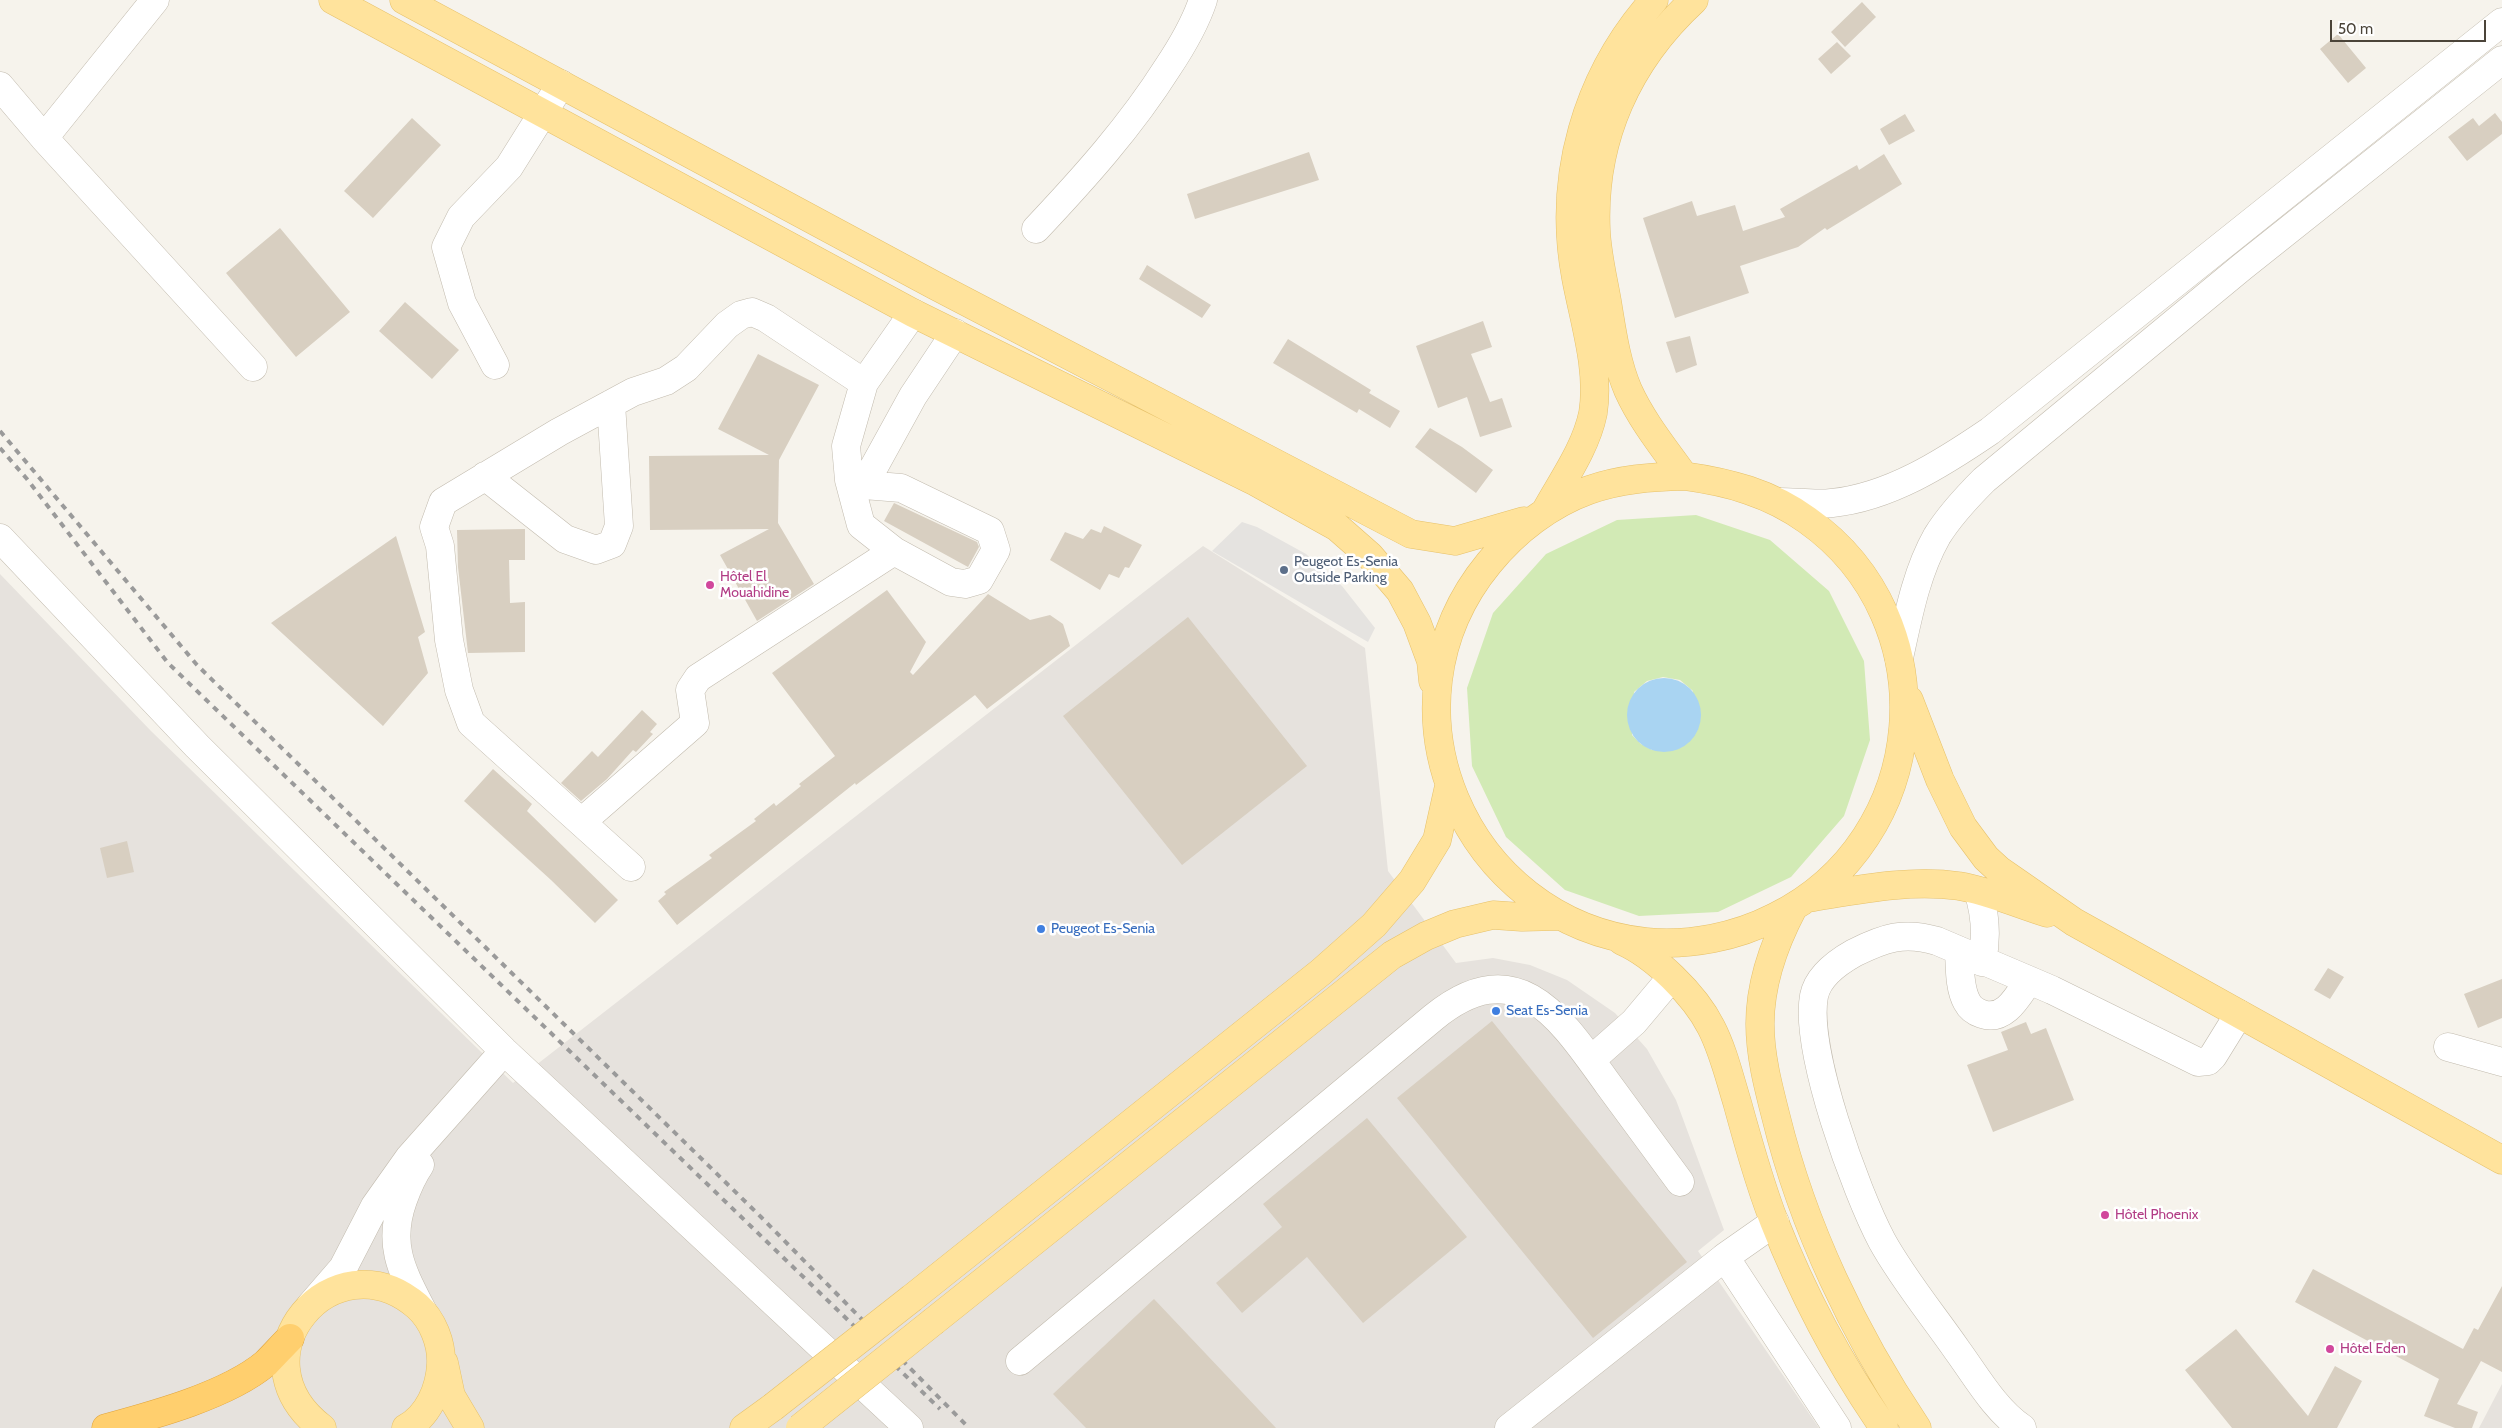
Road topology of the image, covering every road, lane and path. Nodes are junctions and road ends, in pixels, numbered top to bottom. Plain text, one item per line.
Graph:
1 (155, 0) edge
2 (333, 0) edge
3 (404, 0) edge
4 (1203, 0) edge
5 (1654, 0) edge
6 (1694, 0) edge
7 (2502, 22) edge
8 (2502, 60) edge
9 (561, 84) junction
10 (0, 86) edge
11 (544, 113) junction
12 (44, 138) junction
13 (1036, 229) dead end
14 (934, 284) junction
15 (913, 313) junction
16 (955, 334) junction
17 (495, 365) dead end
18 (253, 367) dead end
19 (864, 382) junction
20 (612, 404) junction
21 (485, 476) junction
22 (1684, 476) junction
23 (856, 482) junction
24 (1779, 502) junction
25 (1542, 514) junction
26 (0, 538) edge
27 (894, 551) junction
28 (1899, 658) junction
29 (1904, 686) junction
30 (1436, 711) junction
31 (1449, 786) junction
32 (586, 818) dead end
33 (631, 867) dead end
34 (1978, 891) junction
35 (1800, 903) junction
36 (1561, 916) junction
37 (2074, 922) junction
38 (1609, 935) junction
39 (1970, 957) junction
40 (1671, 978) junction
41 (2029, 980) junction
42 (2240, 1014) junction
43 (2448, 1047) dead end
44 (510, 1057) junction
45 (1591, 1060) junction
46 (2502, 1062) edge
47 (2501, 1158) edge
48 (1680, 1182) dead end
49 (1775, 1222) junction
50 (1725, 1257) junction
51 (310, 1306) junction
52 (422, 1310) junction
53 (290, 1338) junction
54 (442, 1356) junction
55 (1020, 1361) dead end
56 (106, 1428) edge
57 (322, 1428) edge
58 (406, 1428) edge
59 (470, 1428) edge
60 (744, 1428) edge
61 (800, 1428) edge
62 (909, 1428) edge
63 (1509, 1428) edge
64 (1838, 1428) edge
65 (1883, 1428) edge
66 (1917, 1428) edge
67 (2022, 1428) edge

1 - 12 street
2 - 11 main road
3 - 9 main road
4 - 13 street
5 - 25 main road
6 - 22 main road
7 - 24 street
8 - 28 street
9 - 11 street
9 - 14 main road
10 - 12 street
11 - 15 main road
11 - 17 street
12 - 18 street
14 - 15 main road
14 - 25 main road
15 - 16 main road
15 - 19 street
16 - 23 street
16 - 30 main road
19 - 20 street
19 - 23 street
20 - 21 street
20 - 21 street
21 - 33 street
22 - 24 main road
22 - 25 main road
23 - 27 street
23 - 27 street
24 - 28 main road
25 - 30 main road
26 - 44 street
27 - 32 street
28 - 29 main road
29 - 35 main road
29 - 37 main road
30 - 31 main road
31 - 36 main road
31 - 60 main road, bridge
34 - 35 main road
34 - 37 main road
34 - 39 street
35 - 38 main road
35 - 66 main road
36 - 38 main road
36 - 61 main road, bridge
37 - 42 main road
38 - 40 main road
39 - 41 street
39 - 41 street
39 - 67 street
40 - 45 street
40 - 49 main road
41 - 42 street
42 - 47 main road
43 - 46 street
44 - 51 street
44 - 52 street
44 - 62 street
45 - 48 street
45 - 55 street
49 - 50 street
49 - 65 main road
50 - 63 street
50 - 64 street
51 - 52 main road
51 - 53 main road
52 - 54 main road
53 - 56 highway
53 - 57 main road
54 - 58 main road
54 - 59 main road

